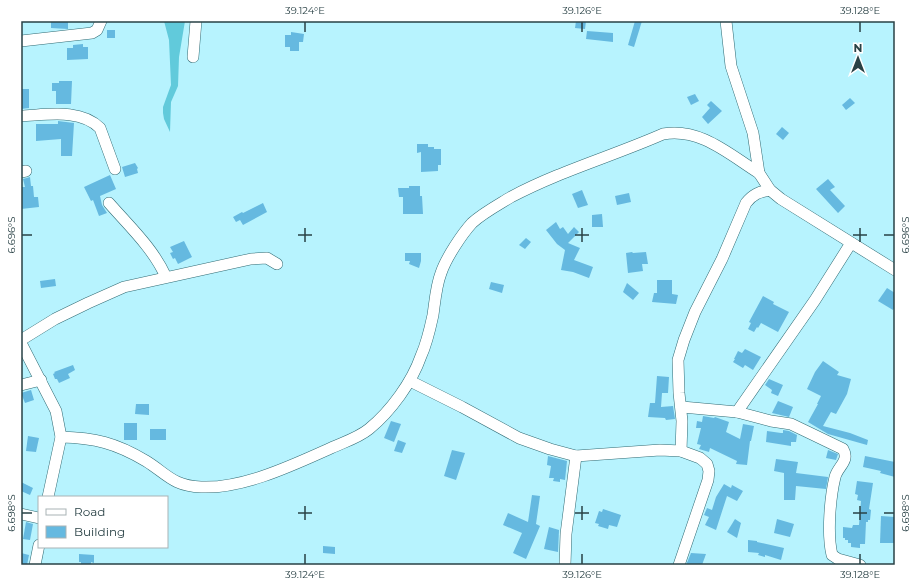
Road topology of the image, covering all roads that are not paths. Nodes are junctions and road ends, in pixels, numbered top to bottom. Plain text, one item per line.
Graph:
1 (101, 21) edge
2 (196, 21) edge
3 (726, 21) edge
4 (21, 41) edge
5 (193, 56) dead end
6 (21, 116) edge
7 (115, 169) dead end
8 (759, 173) junction
9 (770, 190) junction
10 (109, 203) dead end
11 (851, 243) junction
12 (277, 264) dead end
13 (895, 270) edge
14 (166, 277) junction
15 (21, 340) edge
16 (21, 344) edge
17 (40, 380) junction
18 (410, 381) junction
19 (21, 385) edge
20 (682, 407) junction
21 (737, 412) junction
22 (61, 437) junction
23 (681, 451) junction
24 (576, 456) junction
25 (48, 496) edge
26 (21, 514) edge
27 (38, 518) edge
28 (38, 548) edge
29 (35, 565) edge
30 (565, 565) edge
31 (679, 565) edge
32 (860, 565) edge

1 - 4 street
2 - 5 street
3 - 8 street
6 - 7 street
8 - 9 street
8 - 18 street
9 - 11 street
9 - 20 street
10 - 14 street
11 - 13 street
11 - 21 street
12 - 14 street
14 - 15 street
16 - 17 street
17 - 19 street
17 - 22 street
18 - 22 street
18 - 24 street
20 - 21 street
20 - 23 street
21 - 32 street
22 - 25 street
23 - 24 street
23 - 31 street
24 - 30 street
26 - 27 street
28 - 29 street

